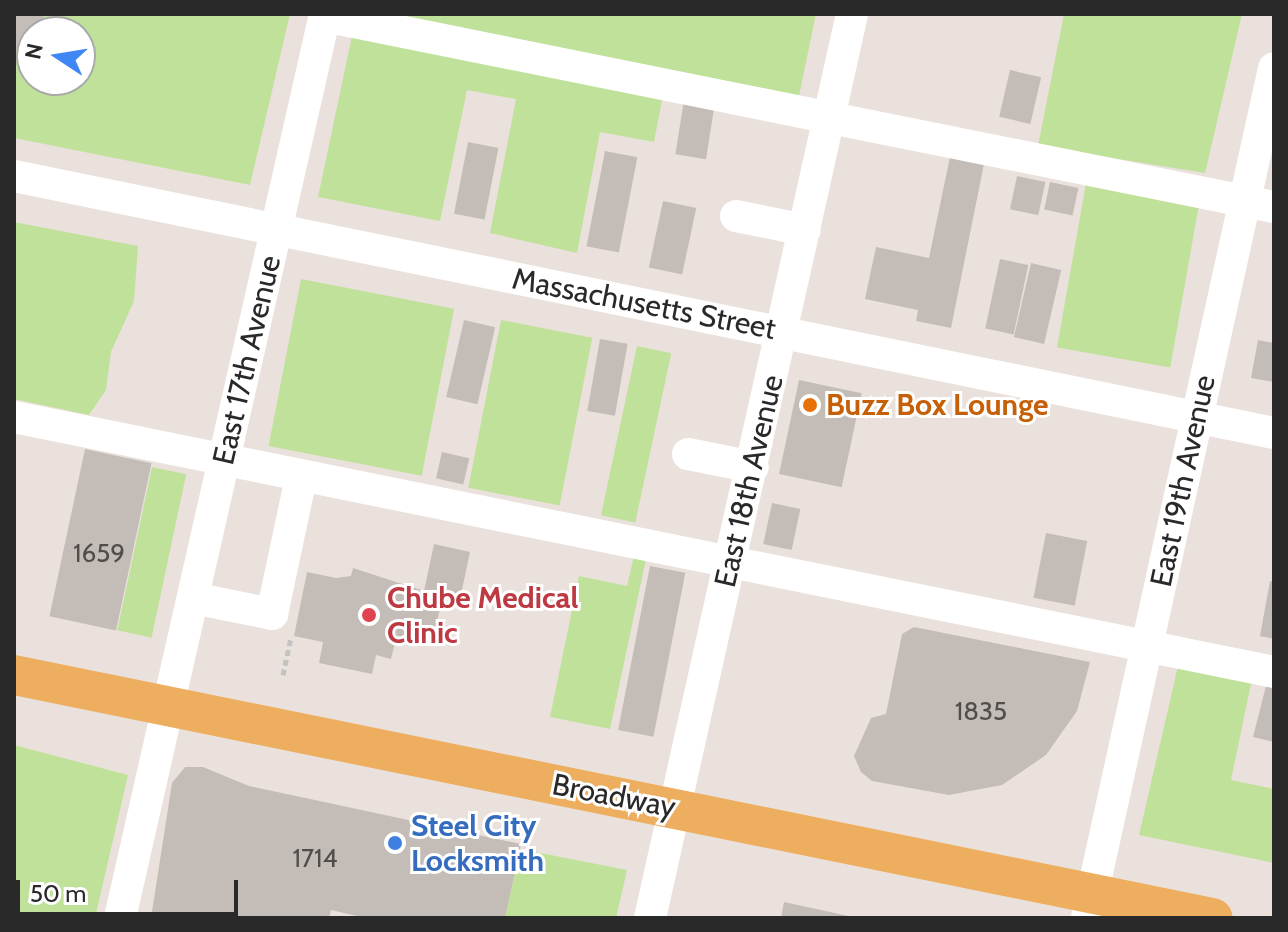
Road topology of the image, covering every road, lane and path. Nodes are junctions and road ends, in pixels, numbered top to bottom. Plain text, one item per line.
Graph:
1 (852, 14) edge
2 (324, 15) edge
3 (1274, 68) edge
4 (830, 117) junction
5 (14, 176) edge
6 (1259, 204) edge
7 (736, 216) dead end
8 (276, 229) junction
9 (805, 230) junction
10 (782, 332) junction
11 (14, 417) edge
12 (1197, 418) junction
13 (1274, 433) edge
14 (688, 454) dead end
15 (224, 461) junction
16 (753, 467) junction
17 (301, 477) junction
18 (732, 561) junction
19 (193, 598) junction
20 (1147, 647) junction
21 (1274, 672) edge
22 (14, 675) edge
23 (169, 706) junction
24 (677, 808) junction
25 (1090, 906) edge
26 (120, 918) edge
27 (650, 918) edge
28 (1213, 918) edge

1 - 4 street, East 18th Avenue
2 - 4 street
2 - 8 street, East 17th Avenue
3 - 6 street, East 19th Avenue
4 - 6 street
4 - 9 street, East 18th Avenue
5 - 8 street, Massachusetts Street
6 - 12 street, East 19th Avenue
7 - 9 street
8 - 10 street, Massachusetts Street
8 - 15 street, East 17th Avenue
9 - 10 street, East 18th Avenue
10 - 12 street, Massachusetts Street
10 - 16 street, East 18th Avenue
11 - 15 street
12 - 13 street, Massachusetts Street
12 - 20 street, East 19th Avenue
14 - 16 street
15 - 17 street
15 - 19 street, East 17th Avenue
16 - 18 street, East 18th Avenue
17 - 18 street
17 - 19 street
18 - 20 street
18 - 24 street, East 18th Avenue
19 - 23 street, East 17th Avenue
20 - 21 street
20 - 25 street, East 19th Avenue
22 - 23 main road, Broadway
23 - 24 main road, Broadway
23 - 26 street, East 17th Avenue
24 - 25 main road, Broadway
24 - 27 street, East 18th Avenue
25 - 28 main road, Broadway

